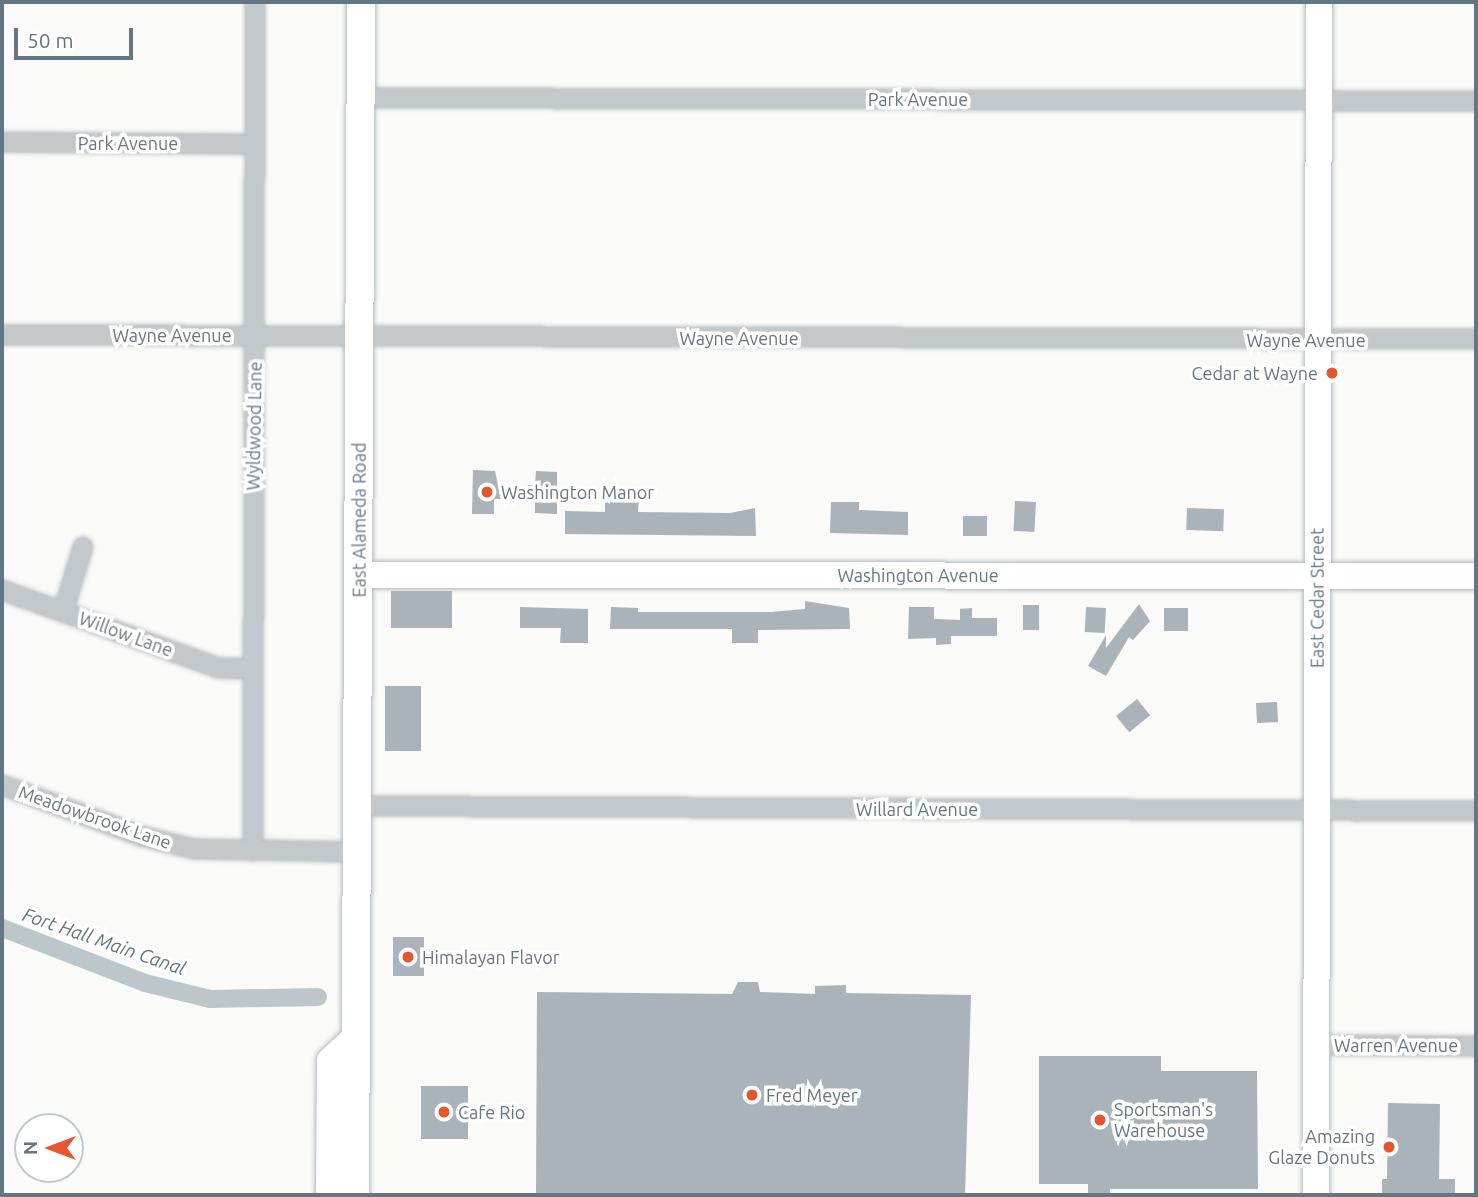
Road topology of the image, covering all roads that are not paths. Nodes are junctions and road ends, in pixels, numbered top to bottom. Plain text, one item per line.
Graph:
1 (255, 2) edge
2 (361, 2) edge
3 (1320, 2) edge
4 (361, 98) junction
5 (1317, 99) junction
6 (1476, 101) edge
7 (2, 142) edge
8 (254, 144) junction
9 (2, 335) edge
10 (255, 335) junction
11 (359, 336) junction
12 (1476, 339) edge
13 (1317, 341) junction
14 (83, 547) dead end
15 (359, 575) junction
16 (1476, 576) edge
17 (1318, 578) junction
18 (2, 590) edge
19 (63, 612) junction
20 (251, 669) junction
21 (2, 785) edge
22 (358, 806) junction
23 (1317, 810) junction
24 (1476, 811) edge
25 (253, 851) junction
26 (357, 852) junction
27 (355, 1039) junction
28 (1317, 1045) junction
29 (1476, 1046) edge
30 (330, 1195) edge
31 (355, 1195) edge
32 (1316, 1195) edge

1 - 8 street, Wyldwood Lane
2 - 4 main road, East Alameda Road
3 - 5 street, East Cedar Street
4 - 5 street, Park Avenue
4 - 11 main road, East Alameda Road
5 - 6 street, Park Avenue
5 - 13 street, East Cedar Street
7 - 8 street, Park Avenue
8 - 10 street, Wyldwood Lane
9 - 10 street, Wayne Avenue
10 - 11 street, Wayne Avenue
10 - 20 street, Wyldwood Lane
11 - 13 street, Wayne Avenue
11 - 15 main road, East Alameda Road
12 - 13 street, Wayne Avenue
13 - 17 street, East Cedar Street
14 - 19 street
15 - 17 street, Washington Avenue
15 - 22 main road, East Alameda Road
16 - 17 street, Washington Avenue
17 - 23 street, East Cedar Street
18 - 19 street, Willow Lane
19 - 20 street, Willow Lane
20 - 25 street, Wyldwood Lane
21 - 25 street, Meadowbrook Lane
22 - 23 street, Willard Avenue
22 - 26 main road, East Alameda Road
23 - 24 street, Willard Avenue
23 - 28 street, East Cedar Street
25 - 26 street, Meadowbrook Lane
26 - 27 main road, East Alameda Road
27 - 30 main road
27 - 31 main road, East Alameda Road
28 - 29 street, Warren Avenue
28 - 32 street, East Cedar Street

